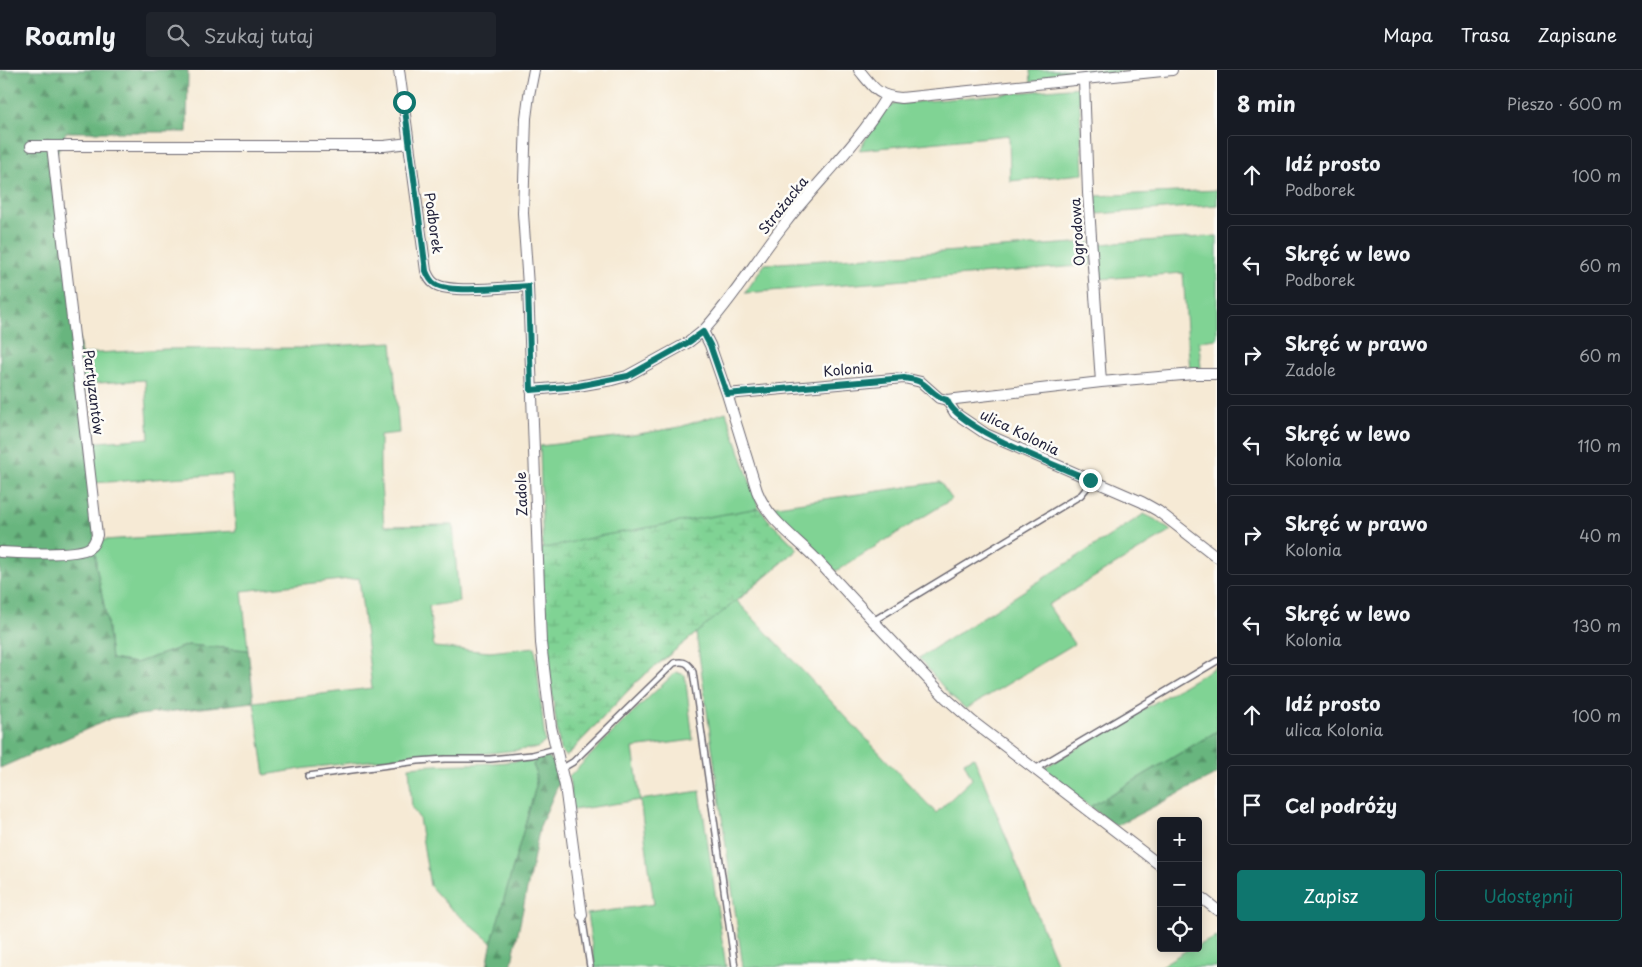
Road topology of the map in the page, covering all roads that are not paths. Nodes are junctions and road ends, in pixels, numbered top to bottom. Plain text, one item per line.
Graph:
1 (399, 70) edge
2 (534, 70) edge
3 (860, 70) edge
4 (1172, 70) edge
5 (1084, 80) junction
6 (886, 97) junction
7 (410, 143) junction
8 (31, 146) dead end
9 (52, 146) junction
10 (528, 286) junction
11 (703, 332) junction
12 (1217, 374) edge
13 (1101, 382) junction
14 (531, 390) junction
15 (727, 394) junction
16 (947, 400) junction
17 (1090, 480) junction
18 (0, 552) edge
19 (1217, 556) edge
20 (873, 621) junction
21 (1217, 661) edge
22 (555, 748) junction
23 (561, 769) junction
24 (1035, 769) junction
25 (308, 776) dead end
26 (1157, 863) edge
27 (1202, 898) edge
28 (1217, 910) edge
29 (582, 915) joint
30 (590, 967) edge
31 (735, 967) edge

1 - 7 street, Podborek
2 - 10 street, Zadole
3 - 6 street
4 - 5 street
5 - 6 street
5 - 13 street, Ogrodowa
6 - 11 street, Strażacka
7 - 9 street
7 - 10 street, Podborek
8 - 9 street
9 - 18 street, Partyzantów
10 - 14 street, Zadole
11 - 14 street
11 - 15 street
12 - 13 street
13 - 16 street
14 - 22 street, Zadole
15 - 16 street, Kolonia
15 - 20 street
16 - 17 street, ulica Kolonia
17 - 19 street, ulica Kolonia
17 - 20 lane
20 - 24 street
21 - 24 lane
22 - 23 street, Zadole
22 - 25 lane
23 - 29 street, Zadole
23 - 31 lane
24 - 26 street
27 - 28 street
29 - 30 lane

